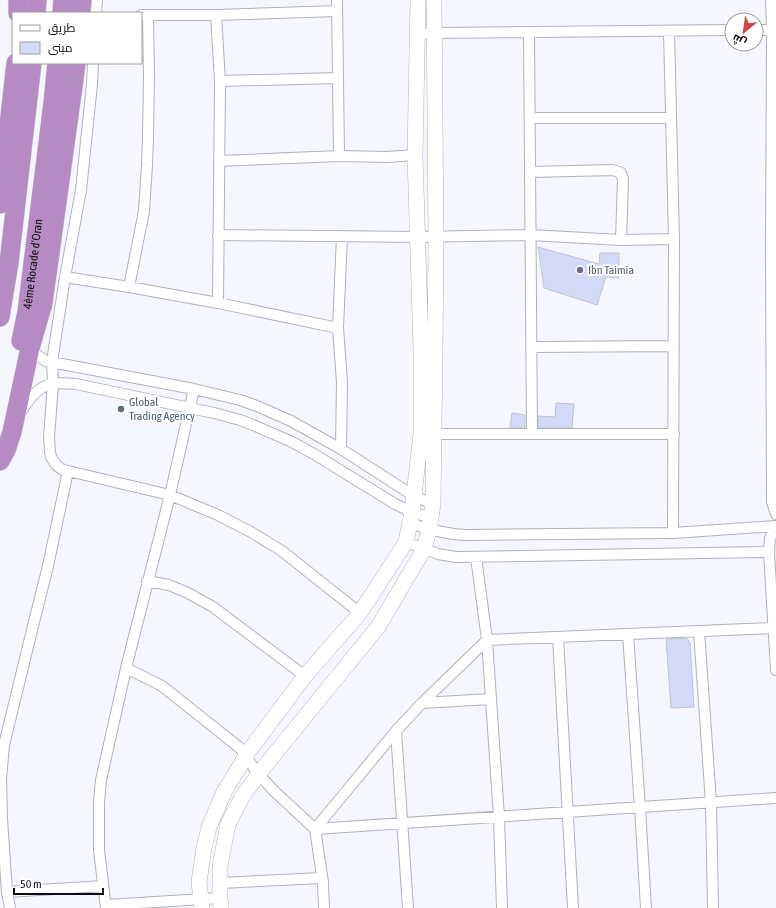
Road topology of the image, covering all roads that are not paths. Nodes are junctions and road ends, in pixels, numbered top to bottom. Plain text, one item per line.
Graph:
1 (18, 0) edge
2 (37, 0) edge
3 (63, 0) edge
4 (82, 0) edge
5 (97, 0) edge
6 (337, 0) edge
7 (418, 0) edge
8 (434, 0) edge
9 (771, 0) edge
10 (337, 11) junction
11 (18, 12) edge
12 (36, 12) edge
13 (62, 12) edge
14 (80, 12) edge
15 (96, 12) edge
16 (144, 15) edge
17 (216, 15) junction
18 (724, 30) edge
19 (764, 30) edge
20 (772, 30) junction
21 (669, 31) junction
22 (529, 32) junction
23 (434, 33) junction
24 (417, 34) junction
25 (16, 64) edge
26 (32, 64) edge
27 (57, 64) edge
28 (76, 64) edge
29 (93, 64) edge
30 (338, 78) junction
31 (220, 81) junction
32 (530, 118) junction
33 (670, 118) junction
34 (415, 155) junction
35 (340, 156) junction
36 (219, 161) junction
37 (530, 172) junction
38 (0, 204) edge
39 (218, 235) junction
40 (530, 235) junction
41 (342, 236) junction
42 (418, 236) junction
43 (436, 236) junction
44 (674, 239) junction
45 (621, 240) junction
46 (774, 246) edge
47 (65, 277) junction
48 (129, 287) junction
49 (218, 303) junction
50 (0, 316) edge
51 (338, 328) junction
52 (674, 346) junction
53 (531, 347) junction
54 (30, 348) junction
55 (52, 362) junction
56 (52, 383) junction
57 (194, 390) junction
58 (190, 408) junction
59 (14, 424) junction
60 (428, 434) junction
61 (532, 434) junction
62 (674, 434) junction
63 (340, 449) junction
64 (0, 462) edge
65 (68, 471) junction
66 (170, 495) junction
67 (414, 496) junction
68 (433, 504) junction
69 (776, 514) edge
70 (411, 518) junction
71 (430, 524) junction
72 (776, 526) edge
73 (673, 532) junction
74 (406, 542) junction
75 (424, 549) junction
76 (769, 552) junction
77 (476, 557) junction
78 (147, 581) junction
79 (360, 613) junction
80 (774, 628) junction
81 (699, 630) junction
82 (628, 634) junction
83 (558, 637) junction
84 (487, 640) junction
85 (126, 668) junction
86 (776, 670) edge
87 (305, 676) junction
88 (491, 699) junction
89 (422, 703) junction
90 (396, 731) junction
91 (245, 756) junction
92 (259, 774) junction
93 (776, 798) edge
94 (711, 803) junction
95 (640, 808) junction
96 (568, 812) junction
97 (499, 817) junction
98 (402, 823) junction
99 (315, 829) junction
100 (322, 878) junction
101 (104, 886) junction
102 (7, 892) junction
103 (220, 896) edge
104 (201, 904) edge
105 (106, 907) edge
106 (10, 908) edge
107 (324, 908) edge
108 (408, 908) edge
109 (502, 908) edge
110 (573, 908) edge
111 (646, 908) edge
112 (713, 908) edge

1 - 11 highway
2 - 12 highway
3 - 13 highway
4 - 14 highway
5 - 15 street
6 - 10 street
7 - 24 main road
8 - 23 main road
9 - 20 street
10 - 17 street
10 - 30 street
16 - 17 street
16 - 48 street
17 - 31 street
18 - 21 street
19 - 20 street
20 - 46 street
21 - 22 street
21 - 33 street
22 - 23 street
22 - 32 street
23 - 24 street
23 - 43 main road
24 - 34 main road
25 - 38 highway
26 - 50 highway, 4ème Rocade d'Oran
27 - 64 highway, 4ème Rocade d'Oran
28 - 54 highway
29 - 47 street
30 - 31 street
30 - 35 street
31 - 36 street
32 - 33 street
32 - 37 street
33 - 44 street
34 - 35 street
34 - 42 main road
35 - 36 street
36 - 39 street
37 - 40 street
37 - 45 street
39 - 41 street
39 - 49 street
40 - 43 street
40 - 45 street
40 - 53 street
41 - 42 street
41 - 51 street
42 - 43 street
42 - 60 main road
43 - 60 main road
44 - 45 street
44 - 52 street
46 - 69 street
47 - 48 street
47 - 55 street
48 - 49 street
49 - 51 street
51 - 63 street
52 - 53 street
52 - 62 street
53 - 61 street
54 - 55 street
54 - 59 highway
55 - 56 street
55 - 57 street
56 - 58 street
56 - 59 street
56 - 65 street
57 - 58 street
57 - 63 street
58 - 66 street
58 - 70 street
59 - 64 highway
60 - 61 street
60 - 67 main road
60 - 68 main road
61 - 62 street
62 - 73 street
63 - 67 street
65 - 66 street
65 - 102 street
66 - 78 street
66 - 79 street
67 - 68 street
67 - 70 main road
68 - 71 main road
70 - 71 street
70 - 74 main road
71 - 73 street
71 - 75 main road
72 - 73 street
72 - 76 street
74 - 75 street
74 - 79 main road
75 - 77 street
75 - 92 main road
76 - 77 street
76 - 80 street
77 - 84 street
78 - 85 street
78 - 87 street
79 - 87 main road
80 - 81 street
80 - 86 street
81 - 82 street
81 - 94 street
82 - 83 street
82 - 95 street
83 - 84 street
83 - 96 street
84 - 88 street
84 - 89 street
85 - 91 street
85 - 101 street
87 - 91 main road
88 - 89 street
88 - 97 street
89 - 90 street
90 - 98 street
90 - 99 street
91 - 92 street
91 - 104 main road
92 - 99 street
92 - 103 main road
93 - 94 street
94 - 95 street
94 - 112 street
95 - 96 street
95 - 111 street
96 - 97 street
96 - 110 street
97 - 98 street
97 - 109 street
98 - 99 street
98 - 108 street
99 - 100 street
100 - 103 street
100 - 107 street
101 - 102 street
101 - 105 street
102 - 106 street
103 - 104 street
104 - 105 street

